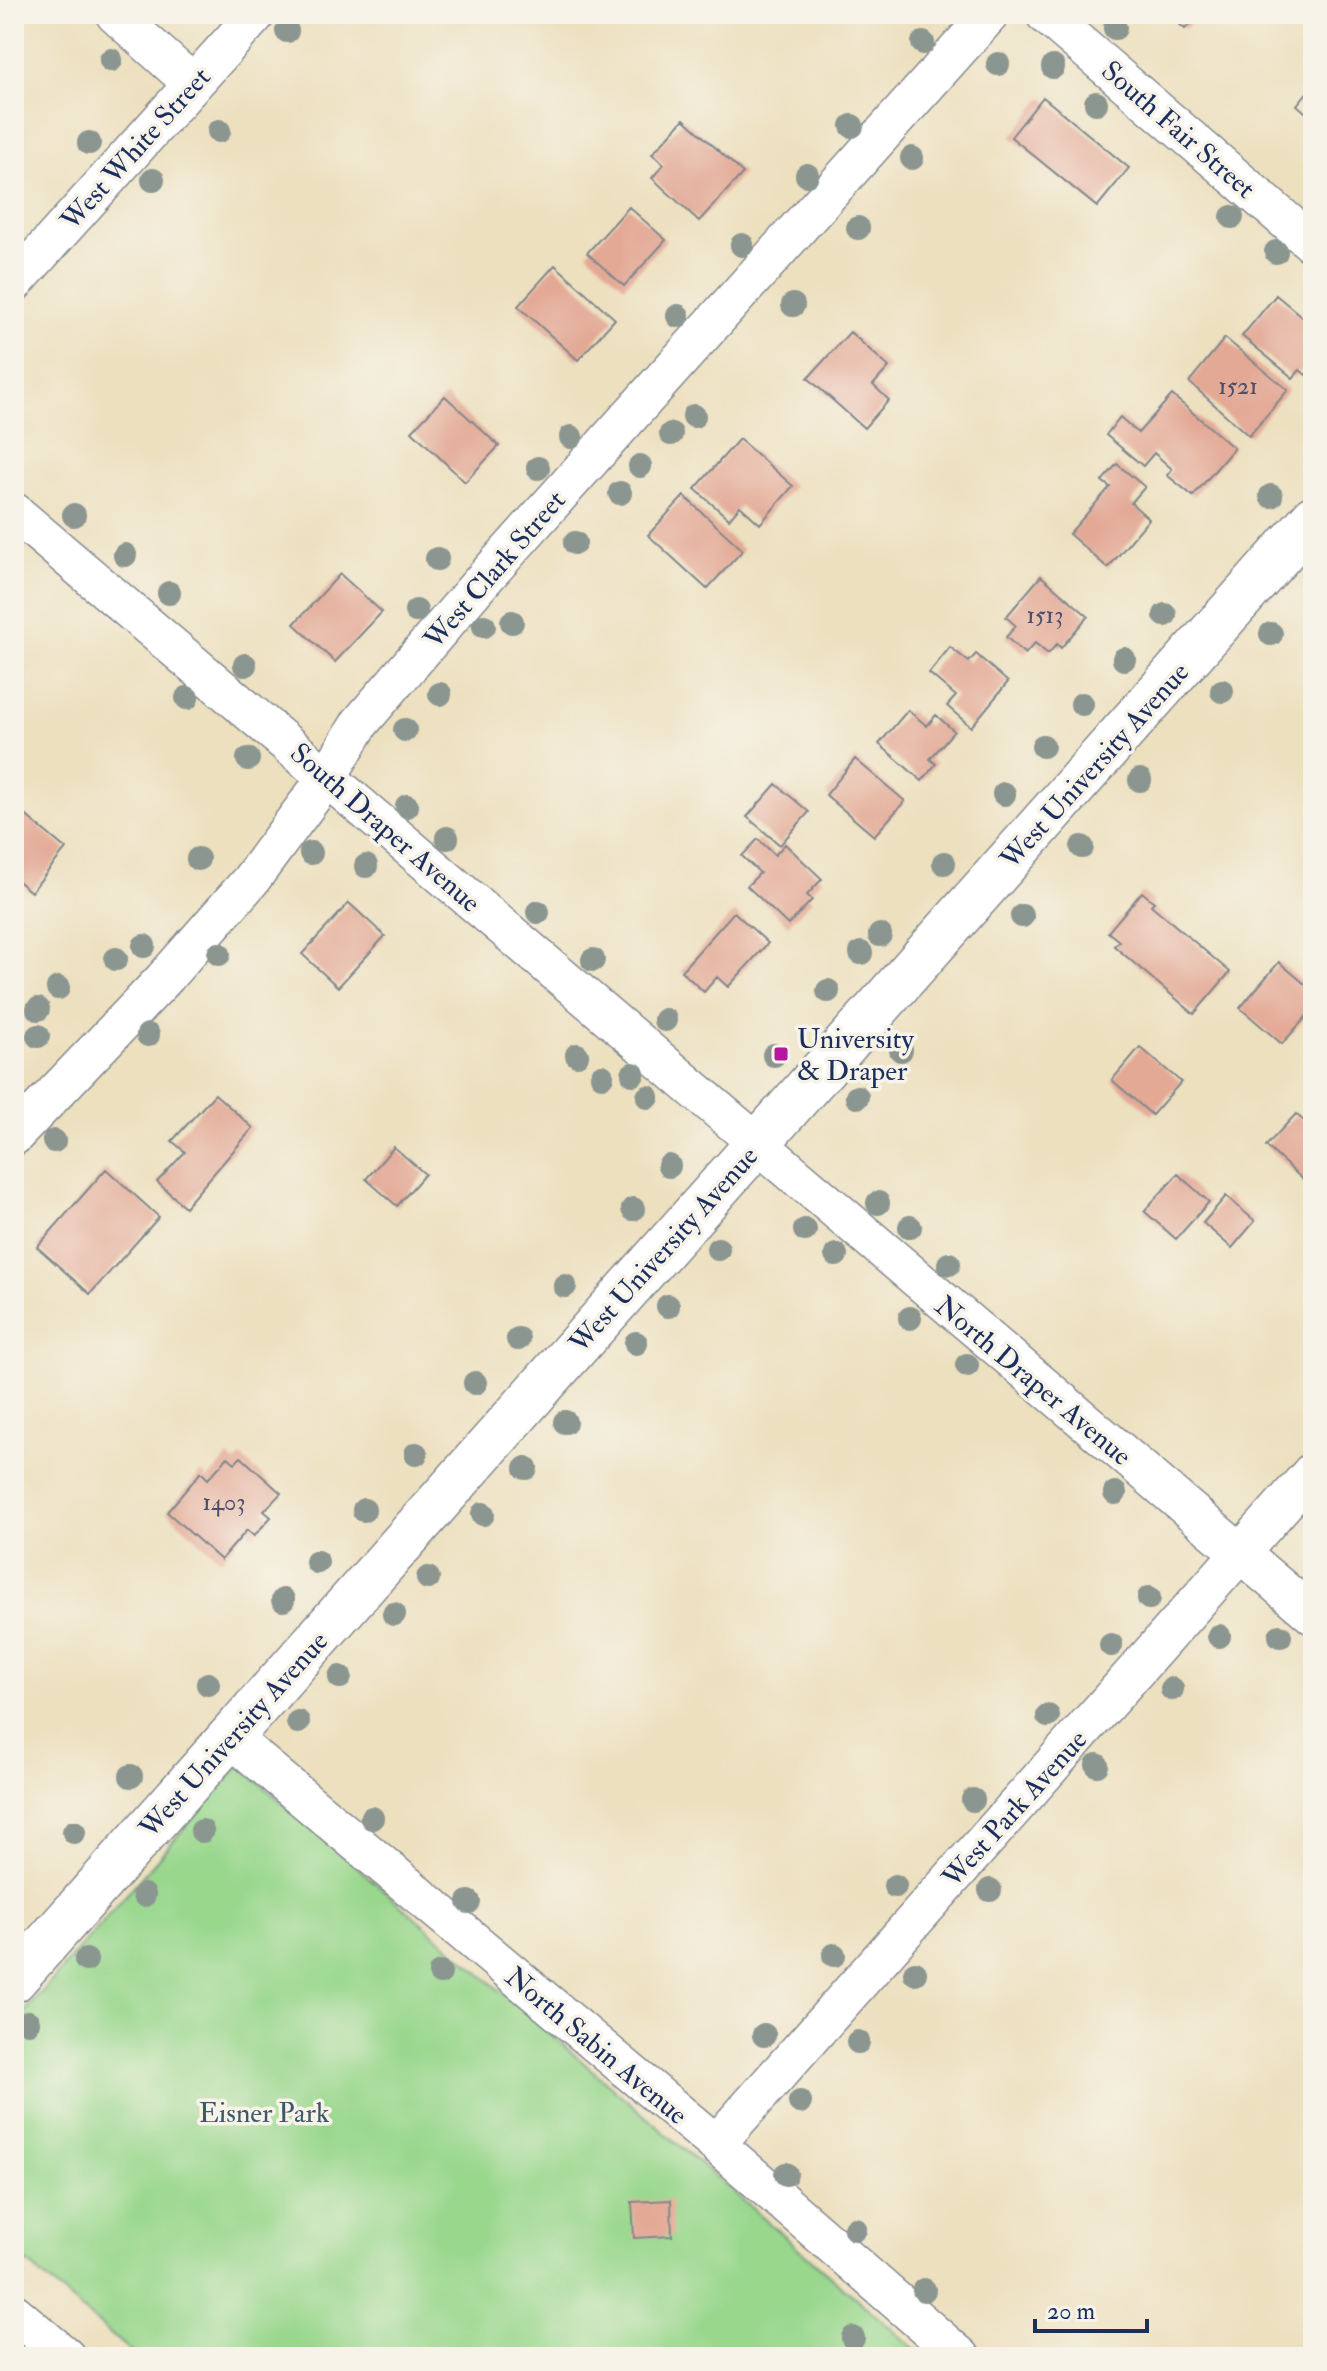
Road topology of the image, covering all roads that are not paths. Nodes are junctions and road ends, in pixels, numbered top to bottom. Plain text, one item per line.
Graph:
1 (115, 14) edge
2 (256, 14) edge
3 (990, 14) edge
4 (1045, 14) edge
5 (193, 84) junction
6 (1313, 244) edge
7 (14, 283) edge
8 (14, 512) edge
9 (1313, 518) edge
10 (328, 776) junction
11 (14, 1136) edge
12 (757, 1144) junction
13 (1313, 1471) edge
14 (1240, 1553) junction
15 (1313, 1615) edge
16 (230, 1737) junction
17 (14, 1980) edge
18 (716, 2144) junction
19 (14, 2313) edge
20 (66, 2357) edge
21 (961, 2357) edge

1 - 5 street
2 - 5 street, West White Street
3 - 10 street, West Clark Street
4 - 6 street, South Fair Street
5 - 7 street, West White Street
8 - 10 street, South Draper Avenue
9 - 12 main road, West University Avenue
10 - 11 street, West Clark Street
10 - 12 street, South Draper Avenue
12 - 14 street, North Draper Avenue
12 - 16 main road, West University Avenue
13 - 14 street, West Park Avenue
14 - 15 street, North Draper Avenue
14 - 18 street, West Park Avenue
16 - 17 main road, West University Avenue
16 - 18 street, North Sabin Avenue
18 - 21 street, North Sabin Avenue
19 - 20 street

